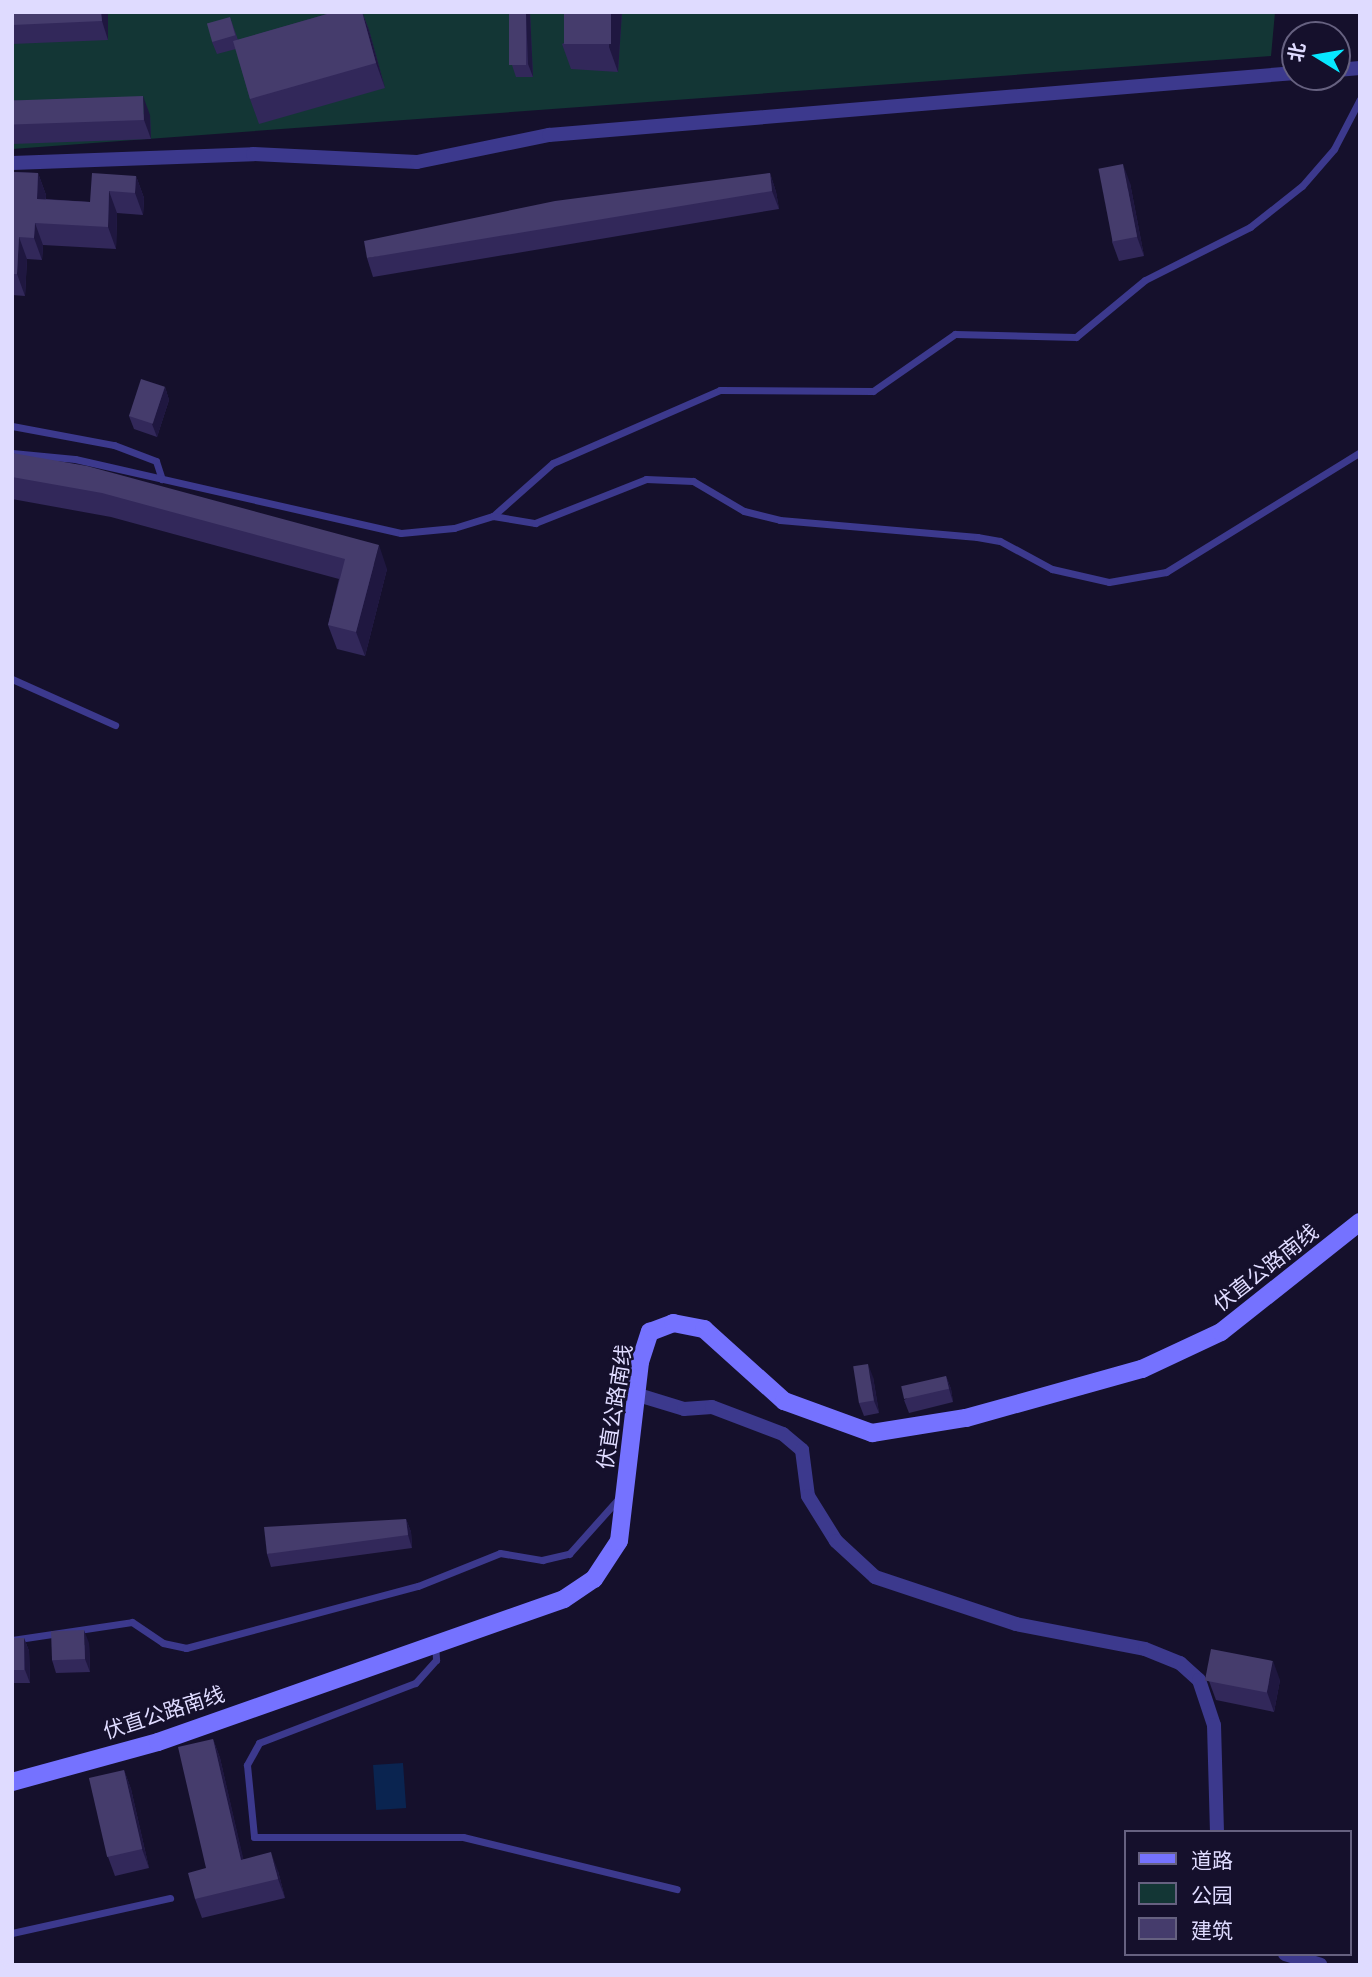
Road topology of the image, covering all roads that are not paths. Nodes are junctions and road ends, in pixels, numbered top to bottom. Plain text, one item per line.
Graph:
1 (1281, 74) edge
2 (1360, 99) edge
3 (12, 163) edge
4 (12, 426) edge
5 (1360, 452) edge
6 (12, 453) edge
7 (162, 479) junction
8 (493, 516) junction
9 (12, 679) edge
10 (115, 725) dead end
11 (1360, 1222) edge
12 (635, 1394) junction
13 (625, 1492) junction
14 (12, 1640) edge
15 (435, 1644) junction
16 (12, 1782) edge
17 (1217, 1830) edge
18 (677, 1889) dead end
19 (170, 1898) dead end
20 (12, 1933) edge
21 (1291, 1956) edge
22 (1320, 1965) edge

1 - 3 street
2 - 8 lane
4 - 7 lane
5 - 8 lane
6 - 7 lane
7 - 8 lane
9 - 10 lane
11 - 12 main road, 伏直公路南线
12 - 13 main road, 伏直公路南线
12 - 17 street
13 - 14 lane
13 - 15 main road, 伏直公路南线
15 - 16 main road, 伏直公路南线
15 - 18 lane
19 - 20 lane
21 - 22 street

